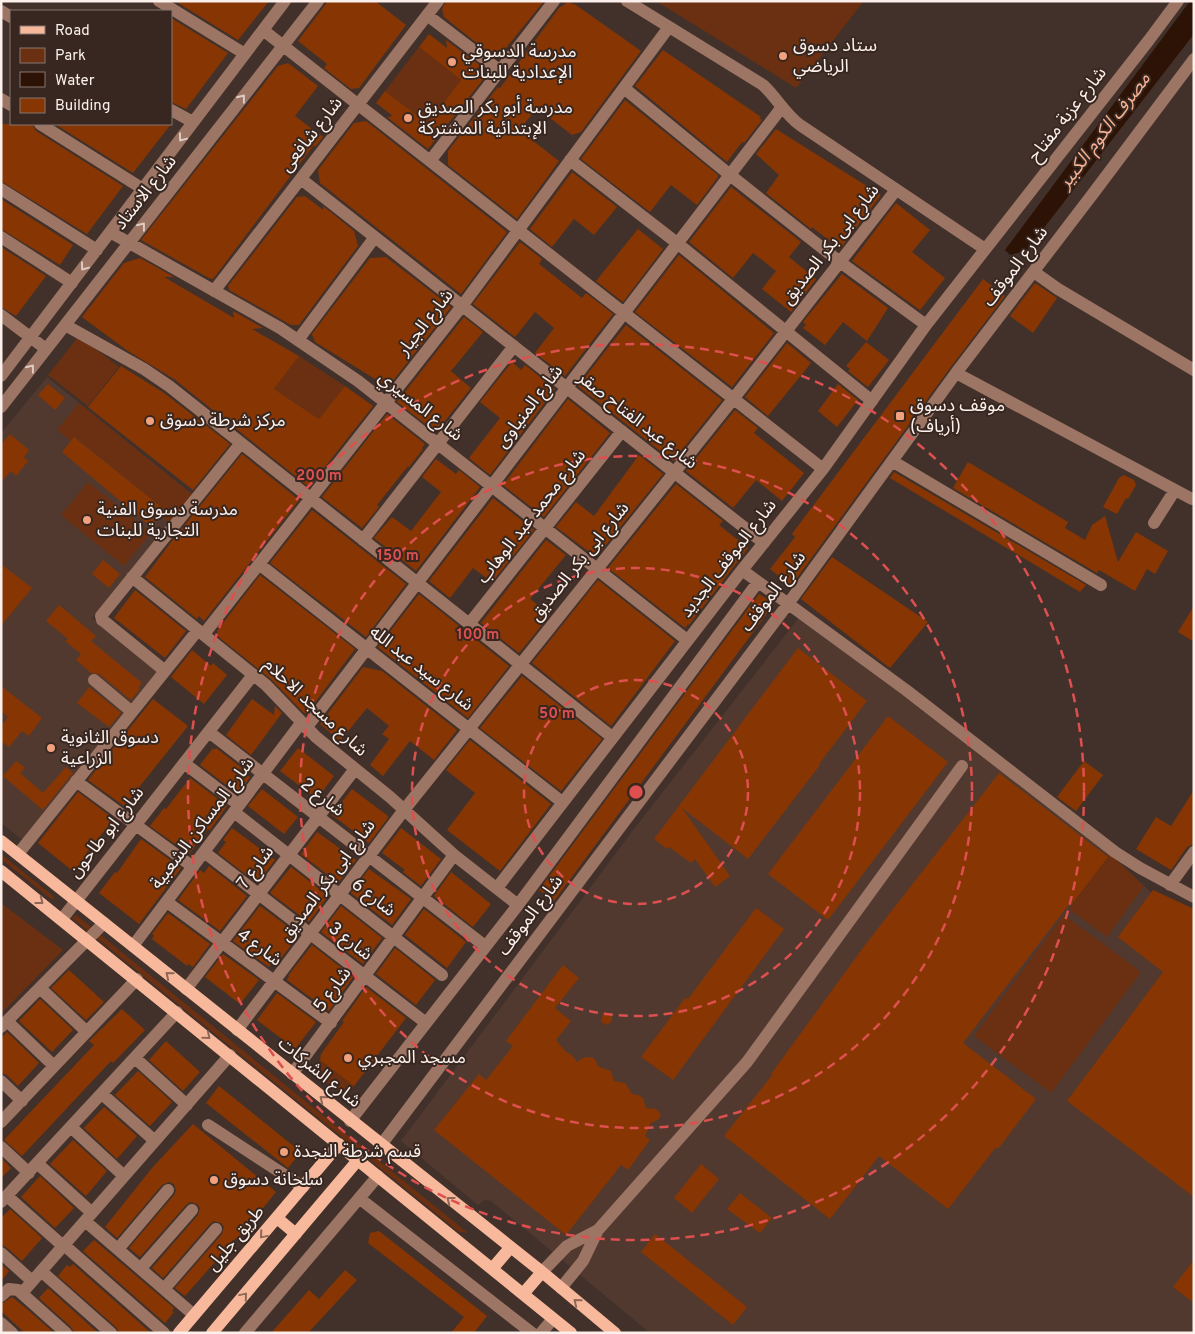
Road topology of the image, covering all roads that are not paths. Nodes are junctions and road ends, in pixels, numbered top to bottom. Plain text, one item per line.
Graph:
1 (285, 1) edge
2 (318, 1) edge
3 (438, 1) edge
4 (554, 1) edge
5 (627, 1) edge
6 (1178, 1) edge
7 (164, 2) edge
8 (427, 15) junction
9 (669, 27) junction
10 (263, 30) junction
11 (283, 45) junction
12 (245, 54) junction
13 (1194, 58) edge
14 (499, 70) junction
15 (624, 88) junction
16 (358, 104) junction
17 (782, 107) junction
18 (172, 111) edge
19 (193, 122) junction
20 (42, 125) edge
21 (570, 160) junction
22 (430, 161) junction
23 (730, 175) junction
24 (300, 179) junction
25 (1, 189) edge
26 (143, 189) junction
27 (896, 190) junction
28 (518, 230) junction
29 (110, 232) junction
30 (1, 237) edge
31 (375, 238) junction
32 (129, 242) junction
33 (677, 243) junction
34 (985, 249) junction
35 (97, 250) junction
36 (840, 262) junction
37 (1034, 272) junction
38 (72, 283) junction
39 (214, 291) junction
40 (462, 306) junction
41 (624, 313) junction
42 (1, 315) edge
43 (65, 325) junction
44 (926, 325) junction
45 (786, 331) junction
46 (31, 337) junction
47 (298, 340) junction
48 (514, 346) junction
49 (46, 349) junction
50 (1194, 370) edge
51 (956, 374) junction
52 (1, 376) edge
53 (567, 388) junction
54 (734, 398) junction
55 (872, 401) junction
56 (386, 402) junction
57 (1, 406) edge
58 (622, 431) junction
59 (438, 443) junction
60 (242, 444) junction
61 (892, 461) junction
62 (823, 469) junction
63 (674, 472) junction
64 (492, 486) junction
65 (1175, 490) junction
66 (310, 498) junction
67 (1192, 499) dead end
68 (1154, 523) dead end
69 (546, 528) junction
70 (363, 540) junction
71 (764, 543) junction
72 (259, 564) junction
73 (597, 569) junction
74 (742, 570) junction
75 (132, 576) junction
76 (758, 582) junction
77 (417, 583) junction
78 (1101, 585) dead end
79 (788, 604) junction
80 (469, 624) junction
81 (201, 632) junction
82 (688, 640) junction
83 (367, 649) junction
84 (520, 665) junction
85 (165, 671) junction
86 (253, 674) junction
87 (94, 680) dead end
88 (132, 712) junction
89 (304, 725) junction
90 (469, 729) junction
91 (209, 732) junction
92 (612, 737) junction
93 (184, 763) junction
94 (962, 766) dead end
95 (355, 769) junction
96 (263, 774) junction
97 (76, 781) junction
98 (562, 802) junction
99 (237, 809) junction
100 (404, 810) junction
101 (318, 816) junction
102 (136, 826) junction
103 (1, 841) edge
104 (204, 852) junction
105 (1194, 852) edge
106 (18, 854) junction
107 (289, 855) junction
108 (454, 855) junction
109 (369, 856) junction
110 (193, 868) junction
111 (1, 871) edge
112 (1170, 884) junction
113 (497, 888) junction
114 (259, 894) junction
115 (340, 894) junction
116 (1194, 897) edge
117 (423, 898) junction
118 (77, 901) junction
119 (167, 902) junction
120 (518, 905) junction
121 (62, 919) junction
122 (104, 923) junction
123 (310, 934) junction
124 (394, 937) junction
125 (87, 939) junction
126 (222, 942) junction
127 (133, 946) junction
128 (485, 946) junction
129 (442, 975) dead end
130 (365, 976) junction
131 (137, 979) junction
132 (274, 981) junction
133 (40, 988) junction
134 (186, 989) junction
135 (177, 1012) junction
136 (330, 1022) junction
137 (426, 1023) junction
138 (4, 1024) edge
139 (237, 1030) junction
140 (87, 1032) junction
141 (230, 1055) junction
142 (135, 1058) junction
143 (54, 1066) junction
144 (292, 1074) junction
145 (1, 1081) edge
146 (102, 1094) junction
147 (22, 1100) junction
148 (187, 1105) junction
149 (350, 1121) junction
150 (1, 1122) edge
151 (208, 1125) dead end
152 (71, 1127) junction
153 (155, 1141) junction
154 (340, 1144) junction
155 (381, 1145) junction
156 (1, 1147) edge
157 (358, 1160) junction
158 (33, 1168) junction
159 (124, 1176) junction
160 (378, 1176) junction
161 (303, 1187) junction
162 (168, 1190) dead end
163 (359, 1198) junction
164 (4, 1199) edge
165 (192, 1210) dead end
166 (88, 1217) junction
167 (277, 1218) junction
168 (216, 1229) dead end
169 (598, 1230) junction
170 (296, 1234) junction
171 (63, 1245) junction
172 (510, 1248) junction
173 (118, 1249) junction
174 (1, 1253) edge
175 (140, 1268) junction
176 (492, 1269) junction
177 (41, 1271) junction
178 (542, 1272) junction
179 (32, 1281) junction
180 (561, 1288) junction
181 (164, 1289) junction
182 (22, 1293) junction
183 (523, 1294) junction
184 (1, 1296) edge
185 (194, 1315) junction
186 (553, 1318) junction
187 (1, 1323) edge
188 (12, 1333) edge
189 (66, 1333) edge
190 (111, 1333) edge
191 (164, 1333) edge
192 (179, 1333) edge
193 (212, 1333) edge
194 (245, 1333) edge
195 (532, 1333) edge
196 (541, 1333) edge
197 (571, 1333) edge
198 (615, 1333) edge

1 - 10 street, شارع الاستاد
2 - 11 street, شارع الاستاد
3 - 8 street, شارع شافعى
4 - 14 street
5 - 9 street
6 - 34 street, شارع عزبة مفتاح
7 - 12 street
8 - 14 street
8 - 16 street, شارع شافعى
9 - 15 street, شارع الجيار
9 - 17 street
10 - 11 street
10 - 12 street, شارع الاستاد
11 - 16 street
32 -> 11 street, شارع الاستاد
12 - 19 street, شارع الاستاد
13 - 37 street, شارع الموقف
14 - 22 street
15 - 21 street, شارع الجيار
15 - 23 street
16 - 22 street
16 - 24 street, شارع شافعى
17 - 23 street, شارع المنياوى
17 - 27 street
18 - 19 street
19 -> 26 street, شارع الاستاد
20 - 26 street
21 - 28 street, شارع الجيار
21 - 33 street
22 - 28 street
23 - 33 street, شارع المنياوى
23 - 36 street
24 - 31 street, شارع عبد الفتاح صقر
24 - 39 street, شارع شافعى
25 - 35 street
26 - 29 street, شارع الاستاد
27 - 34 street
27 - 36 street, شارع ابى بكر الصديق
28 - 40 street, شارع الجيار
28 - 41 street
29 - 32 street, شارع المسيري
29 - 35 street, شارع الاستاد
30 - 38 street
31 - 40 street, شارع عبد الفتاح صقر
31 - 47 street
32 - 39 street, شارع المسيري
32 - 43 street, شارع الاستاد
33 - 41 street, شارع المنياوى
33 - 45 street
34 - 44 street, شارع الموقف الجديد
35 -> 38 street, شارع الاستاد
36 - 44 street
36 - 45 street, شارع ابى بكر الصديق
37 - 50 street
37 - 51 street, شارع الموقف
38 - 46 street, شارع الاستاد
39 - 47 street, شارع المسيري
40 - 48 street, شارع عبد الفتاح صقر
40 - 56 street, شارع الجيار
41 - 53 street, شارع المنياوى
41 - 54 street
42 - 46 street
43 - 49 street, شارع الاستاد
43 - 60 street
44 - 55 street, شارع الموقف الجديد
45 - 54 street, شارع ابى بكر الصديق
45 - 55 street
46 - 49 street
46 - 52 street, شارع الاستاد
47 - 56 street, شارع المسيري
48 - 53 street, شارع عبد الفتاح صقر
48 - 59 street
57 -> 49 street, شارع الاستاد
51 - 61 street, شارع الموقف
51 - 65 street
53 - 58 street, شارع عبد الفتاح صقر
53 - 64 street, شارع المنياوى
54 - 62 street
54 - 63 street, شارع ابى بكر الصديق
55 - 62 street, شارع الموقف الجديد
56 - 59 street, شارع المسيري
56 - 66 street, شارع الجيار
58 - 63 street, شارع عبد الفتاح صقر
58 - 69 street, شارع محمد عبد الوهاب
59 - 64 street, شارع المسيري
59 - 70 street
60 - 66 street
60 - 75 street
61 - 78 street
61 - 79 street, شارع الموقف
62 - 71 street, شارع الموقف الجديد
63 - 71 street, شارع عبد الفتاح صقر
63 - 73 street, شارع ابى بكر الصديق
64 - 69 street, شارع المسيري
64 - 77 street, شارع المنياوى
65 - 67 street
65 - 68 street
66 - 70 street
66 - 72 street, شارع الجيار
69 - 73 street, شارع المسيري
69 - 80 street, شارع محمد عبد الوهاب
70 - 77 street
71 - 74 street, شارع الموقف الجديد
72 - 81 street, شارع الجيار
72 - 83 street, شارع سيد عبد الله
73 - 82 street, شارع المسيري
73 - 84 street, شارع ابى بكر الصديق
74 - 76 street
74 - 82 street, شارع الموقف الجديد
75 - 81 street, شارع مسجد الاحلام
75 - 85 street
76 - 79 street
76 - 120 street, شارع الموقف
77 - 80 street
77 - 83 street, شارع المنياوى
79 - 112 street
79 - 155 street, شارع الموقف
80 - 84 street
81 - 85 street, شارع الجيار
81 - 86 street, شارع مسجد الاحلام
82 - 92 street, شارع الموقف الجديد
83 - 89 street, شارع المنياوى
83 - 90 street, شارع سيد عبد الله
84 - 90 street, شارع ابى بكر الصديق
84 - 92 street
85 - 88 street, شارع الجيار
86 - 89 street, شارع مسجد الاحلام
86 - 91 street, شارع ابو طاحون
87 - 88 street
88 - 97 street, شارع الجيار
89 - 95 street, شارع مسجد الاحلام
89 - 96 street, شارع المساكن الشعبية
90 - 98 street, شارع سيد عبد الله
90 - 100 street, شارع ابى بكر الصديق
91 - 93 street, شارع ابو طاحون
91 - 96 street, شارع 2
92 - 98 street, شارع الموقف الجديد
93 - 99 street, شارع 6
93 - 102 street, شارع ابو طاحون
94 - 169 street
95 - 100 street, شارع مسجد الاحلام
95 - 101 street, شارع 7
96 - 99 street, شارع المساكن الشعبية
96 - 101 street, شارع 2
97 - 102 street
97 - 106 street, شارع الجيار
98 - 113 street, شارع الموقف الجديد
99 - 104 street, شارع المساكن الشعبية
99 - 107 street, شارع 6
100 - 108 street, شارع مسجد الاحلام
100 - 109 street, شارع ابى بكر الصديق
101 - 107 street, شارع 7
101 - 109 street, شارع 2
102 - 110 street
102 - 118 street, شارع ابو طاحون
103 - 106 main road, شارع الشركات
104 - 110 street, شارع المساكن الشعبية
104 - 114 street, شارع 3
105 - 112 street
106 - 118 main road, شارع الشركات
107 - 114 street, شارع 7
107 - 115 street, شارع 6
108 - 113 street, شارع مسجد الاحلام
108 - 117 street, شارع 5
109 - 115 street, شارع ابى بكر الصديق
109 - 117 street, شارع 2
110 - 119 street, شارع المساكن الشعبية
111 -> 121 main road
112 - 116 street
113 - 120 street, شارع مسجد الاحلام
114 - 123 street, شارع 3
114 - 126 street, شارع 7
115 - 123 street, شارع ابى بكر الصديق
115 - 124 street, شارع 6
117 - 124 street, شارع 5
117 - 128 street, شارع 2
118 - 121 street, شارع ابو طاحون
118 - 122 main road, شارع الشركات
119 - 126 street, شارع 4
119 - 127 street, شارع المساكن الشعبية
120 - 128 street, شارع الموقف
121 - 125 main road
122 - 125 street
122 - 127 main road, شارع الشركات
123 - 130 street, شارع 3
123 - 132 street, شارع ابى بكر الصديق
124 - 129 street, شارع 6
124 - 130 street, شارع 5
125 - 131 main road
125 - 133 street
126 - 132 street, شارع 4
126 - 134 street, شارع 7
134 -> 127 main road, شارع الشركات
128 - 137 street, شارع الموقف
130 - 136 street, شارع 5
130 - 137 street, شارع 3
131 - 135 main road
131 - 140 street
132 - 136 street, شارع 4
132 - 139 street, شارع ابى بكر الصديق
133 - 138 street
133 - 140 street
134 - 139 main road, شارع الشركات
135 -> 141 main road
135 - 142 street
136 - 144 street, شارع 5
137 - 149 street, شارع الموقف
138 - 143 street
139 - 144 main road, شارع الشركات
140 - 143 street
141 - 148 street
141 - 154 main road
142 - 146 street
142 - 148 street
143 - 147 street
149 -> 144 main road, شارع الشركات
145 - 147 street
146 - 152 street
146 - 153 street
147 - 150 street
148 - 153 street
149 - 155 main road, شارع الشركات
151 - 161 street
152 - 158 street
152 - 159 street
153 - 159 street
154 - 157 main road
154 - 161 main road, طريق جليل
172 -> 155 main road, شارع الشركات
156 - 158 street
157 - 160 main road
157 - 170 main road
158 - 164 street
158 - 166 street
159 - 166 street
160 - 163 street
160 - 176 main road
161 - 167 main road, طريق جليل
162 - 173 street
163 - 194 street
163 - 195 street
164 - 171 street
165 - 175 street
166 - 171 street
166 - 173 street
167 - 170 main road
167 -> 185 main road, طريق جليل
168 - 181 street
169 - 178 street
169 - 180 street
193 -> 170 main road
171 - 177 street
171 - 191 street
172 - 176 main road
172 - 178 main road, شارع الشركات
173 - 175 street
174 - 179 street
175 - 181 street
176 - 183 main road
177 - 179 street
177 - 190 street
178 - 180 main road, شارع الشركات
178 - 183 main road
179 - 182 street
198 -> 180 main road, شارع الشركات
181 - 185 street
182 - 184 street
182 - 189 street
183 - 186 main road
185 - 192 main road, طريق جليل
186 - 196 street
186 - 197 main road
187 - 188 street

